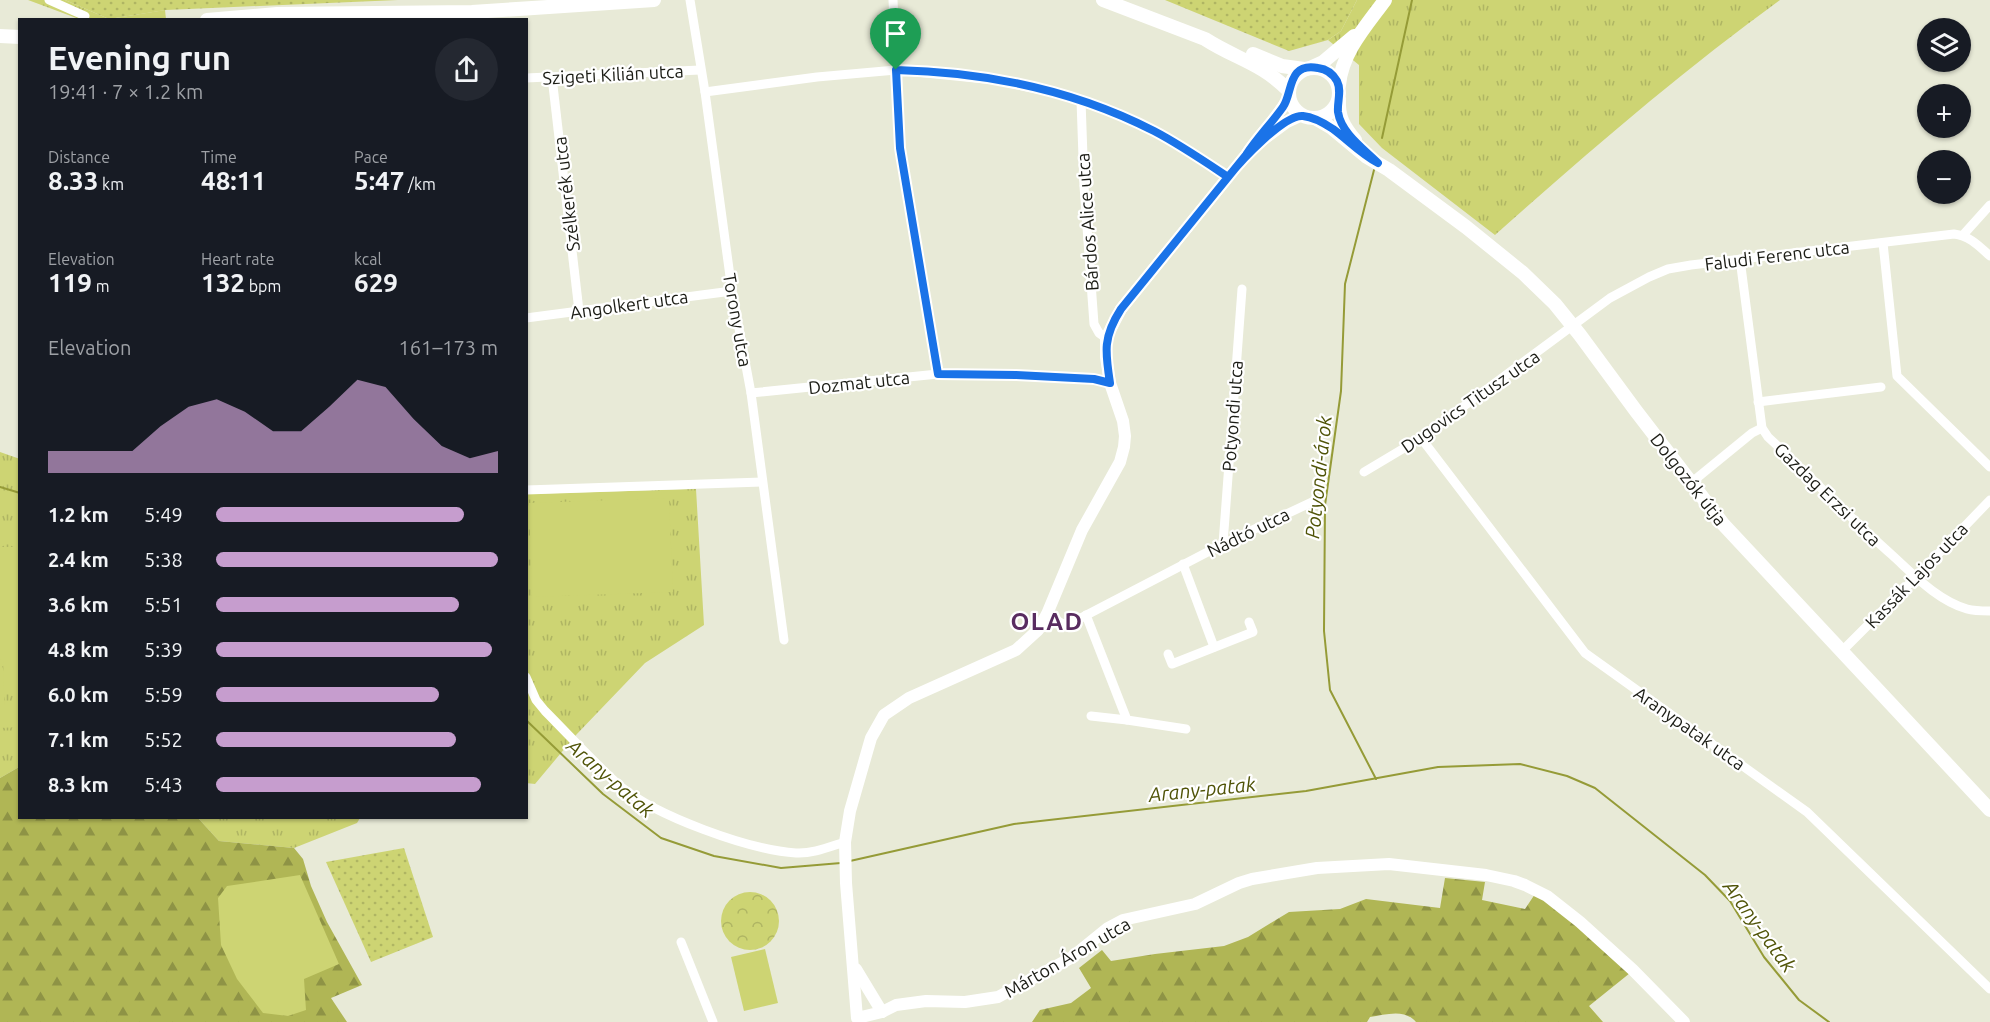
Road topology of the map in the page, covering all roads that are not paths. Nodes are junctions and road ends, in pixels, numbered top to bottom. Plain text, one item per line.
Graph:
1 (49, 0) edge
2 (654, 0) edge
3 (690, 0) edge
4 (893, 0) edge
5 (1103, 0) edge
6 (1385, 0) edge
7 (85, 16) dead end
8 (472, 16) edge
9 (230, 18) edge
10 (1365, 27) junction
11 (0, 36) edge
12 (18, 37) edge
13 (1205, 39) junction
14 (1308, 68) junction
15 (700, 70) junction
16 (896, 70) junction
17 (552, 77) junction
18 (528, 78) edge
19 (1339, 85) junction
20 (705, 92) junction
21 (1289, 93) junction
22 (1081, 100) junction
23 (1339, 100) junction
24 (1309, 117) junction
25 (1246, 155) junction
26 (1378, 163) junction
27 (1228, 177) junction
28 (1990, 206) edge
29 (1963, 235) junction
30 (1883, 243) junction
31 (1990, 256) edge
32 (1740, 259) junction
33 (1242, 289) dead end
34 (732, 291) junction
35 (579, 311) junction
36 (528, 318) edge
37 (1573, 326) junction
38 (1106, 338) junction
39 (938, 374) junction
40 (1110, 383) junction
41 (1881, 387) dead end
42 (751, 393) junction
43 (1758, 402) junction
44 (1762, 428) junction
45 (1421, 438) junction
46 (1990, 467) edge
47 (1365, 472) dead end
48 (762, 482) junction
49 (1692, 482) junction
50 (528, 490) edge
51 (1990, 500) edge
52 (1314, 501) dead end
53 (1223, 544) junction
54 (1183, 564) junction
55 (1915, 578) junction
56 (1990, 611) edge
57 (1047, 614) junction
58 (1086, 615) junction
59 (1250, 622) dead end
60 (784, 640) dead end
61 (1214, 647) junction
62 (1843, 650) junction
63 (1168, 654) dead end
64 (528, 682) edge
65 (1091, 716) dead end
66 (1126, 720) junction
67 (1186, 729) dead end
68 (1990, 810) edge
69 (845, 846) junction
70 (681, 942) dead end
71 (853, 963) junction
72 (1990, 989) edge
73 (882, 1012) junction
74 (852, 1020) edge
75 (713, 1022) edge
76 (1684, 1022) edge

1 - 7 street
2 - 8 main road
3 - 15 street, Torony utca
4 - 16 street
5 - 13 main road
6 - 10 main road
8 - 9 main road
10 - 14 main road
10 - 19 main road
11 - 12 main road
13 - 14 main road
13 - 21 main road
14 - 19 main road
14 - 21 main road
15 - 17 street, Szigeti Kilián utca
15 - 20 street, Torony utca
16 - 20 street
16 - 22 street
16 - 39 street
17 - 18 street, Szigeti Kilián utca
17 - 35 street, Szélkerék utca
19 - 23 main road
20 - 34 street, Torony utca
21 - 24 main road
21 - 25 street
22 - 27 street
22 - 38 street, Bárdos Alice utca
23 - 24 main road
23 - 26 main road, Dolgozók útja
24 - 25 street
24 - 26 main road, Dolgozók útja
25 - 27 street
26 - 37 main road, Dolgozók útja
27 - 38 street
28 - 29 street
29 - 30 street, Faludi Ferenc utca
29 - 31 street
30 - 32 street, Faludi Ferenc utca
30 - 46 street
32 - 37 street, Faludi Ferenc utca
32 - 43 street, Gazdag Erzsi utca
33 - 53 street, Potyondi utca
34 - 35 street, Angolkert utca
34 - 42 street, Torony utca
35 - 36 street, Angolkert utca
37 - 45 street, Dugovics Titusz utca
37 - 49 main road, Dolgozók útja
38 - 40 street
39 - 40 street, Dozmat utca
39 - 42 street, Dozmat utca
40 - 57 street
41 - 43 street
42 - 48 street, Torony utca
43 - 44 street, Gazdag Erzsi utca
44 - 49 street
44 - 55 street, Gazdag Erzsi utca
45 - 47 street, Dugovics Titusz utca
45 - 72 street, Aranypatak utca
48 - 50 street
48 - 60 street, Torony utca
49 - 62 main road, Dolgozók útja
51 - 55 street, Kassák Lajos utca
52 - 53 street, Nádtó utca
53 - 54 street, Nádtó utca
54 - 58 street, Nádtó utca
54 - 61 street
55 - 56 street, Gazdag Erzsi utca
55 - 62 street, Kassák Lajos utca
57 - 58 street, Nádtó utca
57 - 69 street
58 - 66 street
59 - 61 street
61 - 63 street
62 - 68 main road, Dolgozók útja
64 - 69 street
65 - 66 street
66 - 67 street
69 - 71 street
70 - 75 street
71 - 73 street
71 - 74 street
73 - 74 street, Márton Áron utca
73 - 76 street, Márton Áron utca

